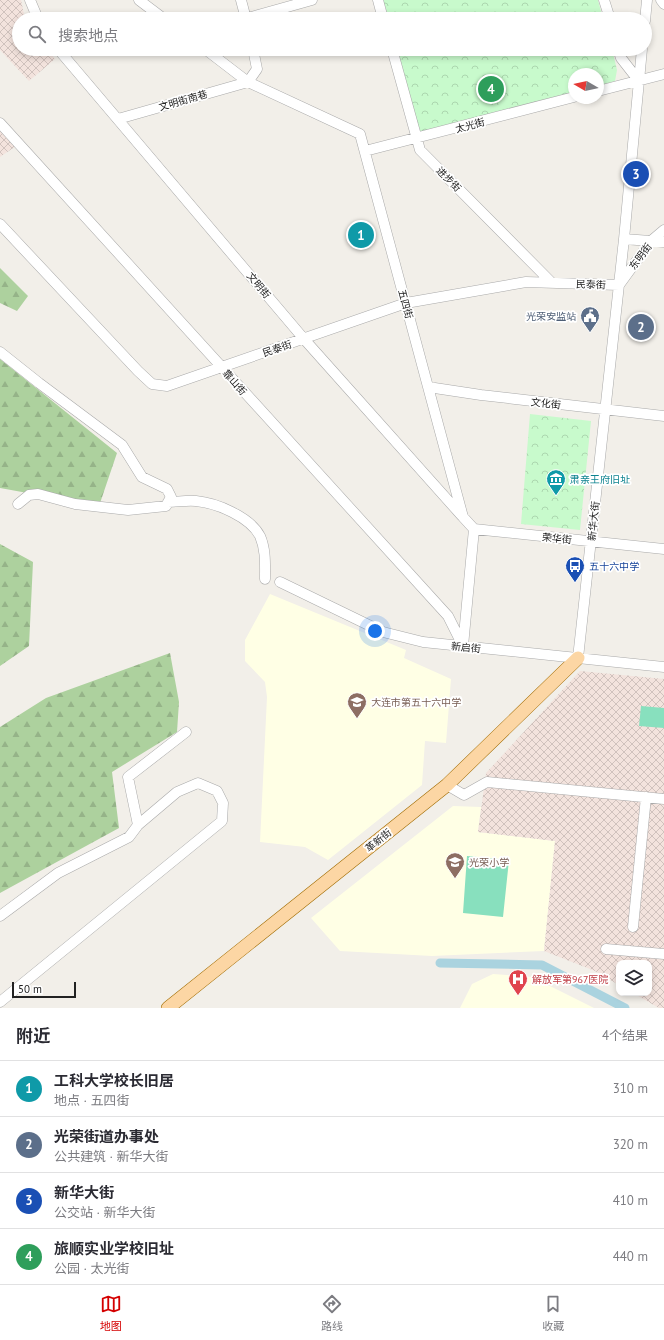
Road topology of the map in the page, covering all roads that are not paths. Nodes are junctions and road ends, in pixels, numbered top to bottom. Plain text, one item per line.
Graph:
1 (30, 0) edge
2 (139, 0) edge
3 (241, 0) edge
4 (312, 0) edge
5 (378, 0) edge
6 (604, 0) edge
7 (647, 0) edge
8 (661, 0) edge
9 (664, 4) edge
10 (35, 12) edge
11 (155, 12) edge
12 (244, 12) edge
13 (270, 12) edge
14 (381, 12) edge
15 (608, 12) edge
16 (646, 12) edge
17 (64, 56) edge
18 (214, 56) edge
19 (254, 56) edge
20 (394, 56) edge
21 (620, 56) edge
22 (641, 56) edge
23 (664, 74) edge
24 (639, 81) junction
25 (248, 82) junction
26 (604, 90) edge
27 (568, 100) edge
28 (118, 119) junction
29 (0, 123) edge
30 (416, 138) junction
31 (365, 152) junction
32 (0, 224) edge
33 (664, 230) edge
34 (624, 239) junction
35 (651, 241) junction
36 (664, 242) edge
37 (552, 283) junction
38 (619, 285) junction
39 (406, 303) junction
40 (304, 338) junction
41 (0, 352) edge
42 (222, 367) junction
43 (428, 387) junction
44 (605, 409) junction
45 (664, 416) edge
46 (168, 502) junction
47 (18, 504) dead end
48 (463, 518) junction
49 (474, 529) junction
50 (591, 541) junction
51 (664, 549) edge
52 (265, 579) dead end
53 (280, 582) dead end
54 (464, 646) junction
55 (578, 658) junction
56 (664, 667) edge
57 (186, 732) dead end
58 (447, 785) junction
59 (646, 797) junction
60 (664, 799) edge
61 (138, 826) junction
62 (0, 916) edge
63 (633, 927) dead end
64 (606, 949) dead end
65 (664, 954) edge
66 (0, 1002) edge
67 (168, 1008) edge

1 - 10 street
2 - 11 street
3 - 12 street
4 - 13 street
5 - 14 street
6 - 15 street
7 - 16 street
8 - 9 street
17 - 28 street, 文明街
18 - 25 street, 五四街
19 - 25 street
20 - 30 street, 进步街
21 - 24 street
22 - 24 street, 新华大街
23 - 24 street
24 - 26 street
24 - 34 street, 新华大街
25 - 28 street, 文明街南巷
25 - 31 street, 五四街
27 - 30 street, 太光街
28 - 40 street, 文明街
29 - 42 street, 靠山街
30 - 31 street, 太光街
30 - 37 street, 进步街
31 - 39 street, 五四街
32 - 42 street, 民泰街
33 - 35 street, 东明街
34 - 35 street
34 - 38 street, 新华大街
35 - 36 street
35 - 38 street, 东明街
37 - 38 street, 民泰街
37 - 39 street, 民泰街
38 - 44 street, 新华大街
39 - 40 street, 民泰街
39 - 43 street, 五四街
40 - 42 street, 民泰街
40 - 48 street, 文明街
41 - 46 street
42 - 54 street, 靠山街
43 - 44 street, 文化街
43 - 48 street, 五四街
44 - 45 street, 文化街
44 - 50 street, 新华大街
46 - 47 street
46 - 52 street
48 - 49 street
49 - 50 street, 荣华街
49 - 54 street
50 - 51 street, 荣华街
50 - 55 street, 新华大街
53 - 54 street, 新启街
54 - 55 street, 新启街
55 - 56 street, 新启街
55 - 58 main road, 革新街
57 - 61 street
58 - 59 street
58 - 67 main road, 革新街
59 - 60 street
59 - 63 street
61 - 62 street
61 - 66 street
64 - 65 street

